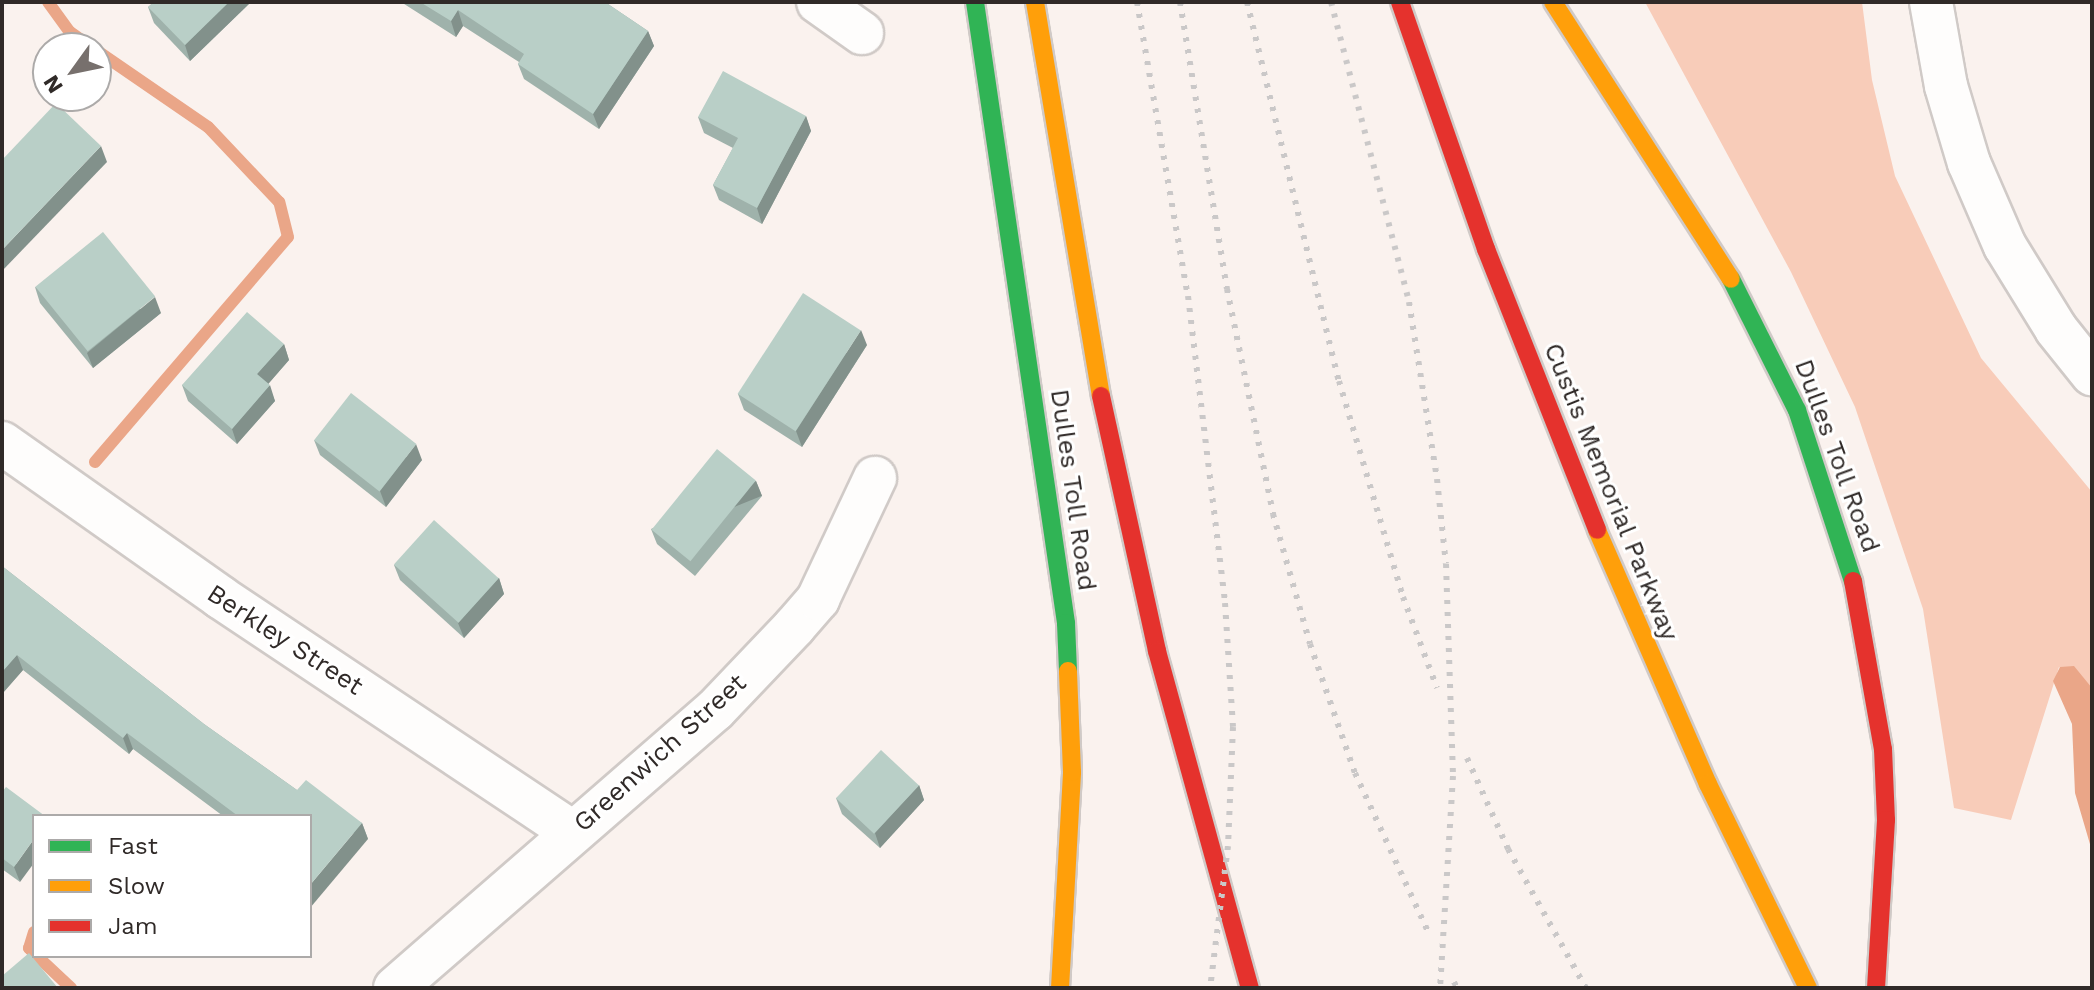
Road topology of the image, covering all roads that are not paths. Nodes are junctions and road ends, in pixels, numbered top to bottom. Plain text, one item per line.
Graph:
1 (818, 2) edge
2 (975, 2) edge
3 (1035, 2) edge
4 (1400, 2) edge
5 (1553, 2) edge
6 (1931, 2) edge
7 (862, 33) dead end
8 (2092, 374) edge
9 (2, 443) edge
10 (875, 478) dead end
11 (572, 832) junction
12 (395, 988) edge
13 (1060, 988) edge
14 (1250, 988) edge
15 (1808, 988) edge
16 (1876, 988) edge

1 - 7 street
2 - 13 highway, Dulles Toll Road
3 - 14 highway
4 - 15 highway, Custis Memorial Parkway
5 - 16 highway, Dulles Toll Road
6 - 8 street
9 - 11 street, Berkley Street
10 - 11 street, Greenwich Street
11 - 12 street, Greenwich Street

